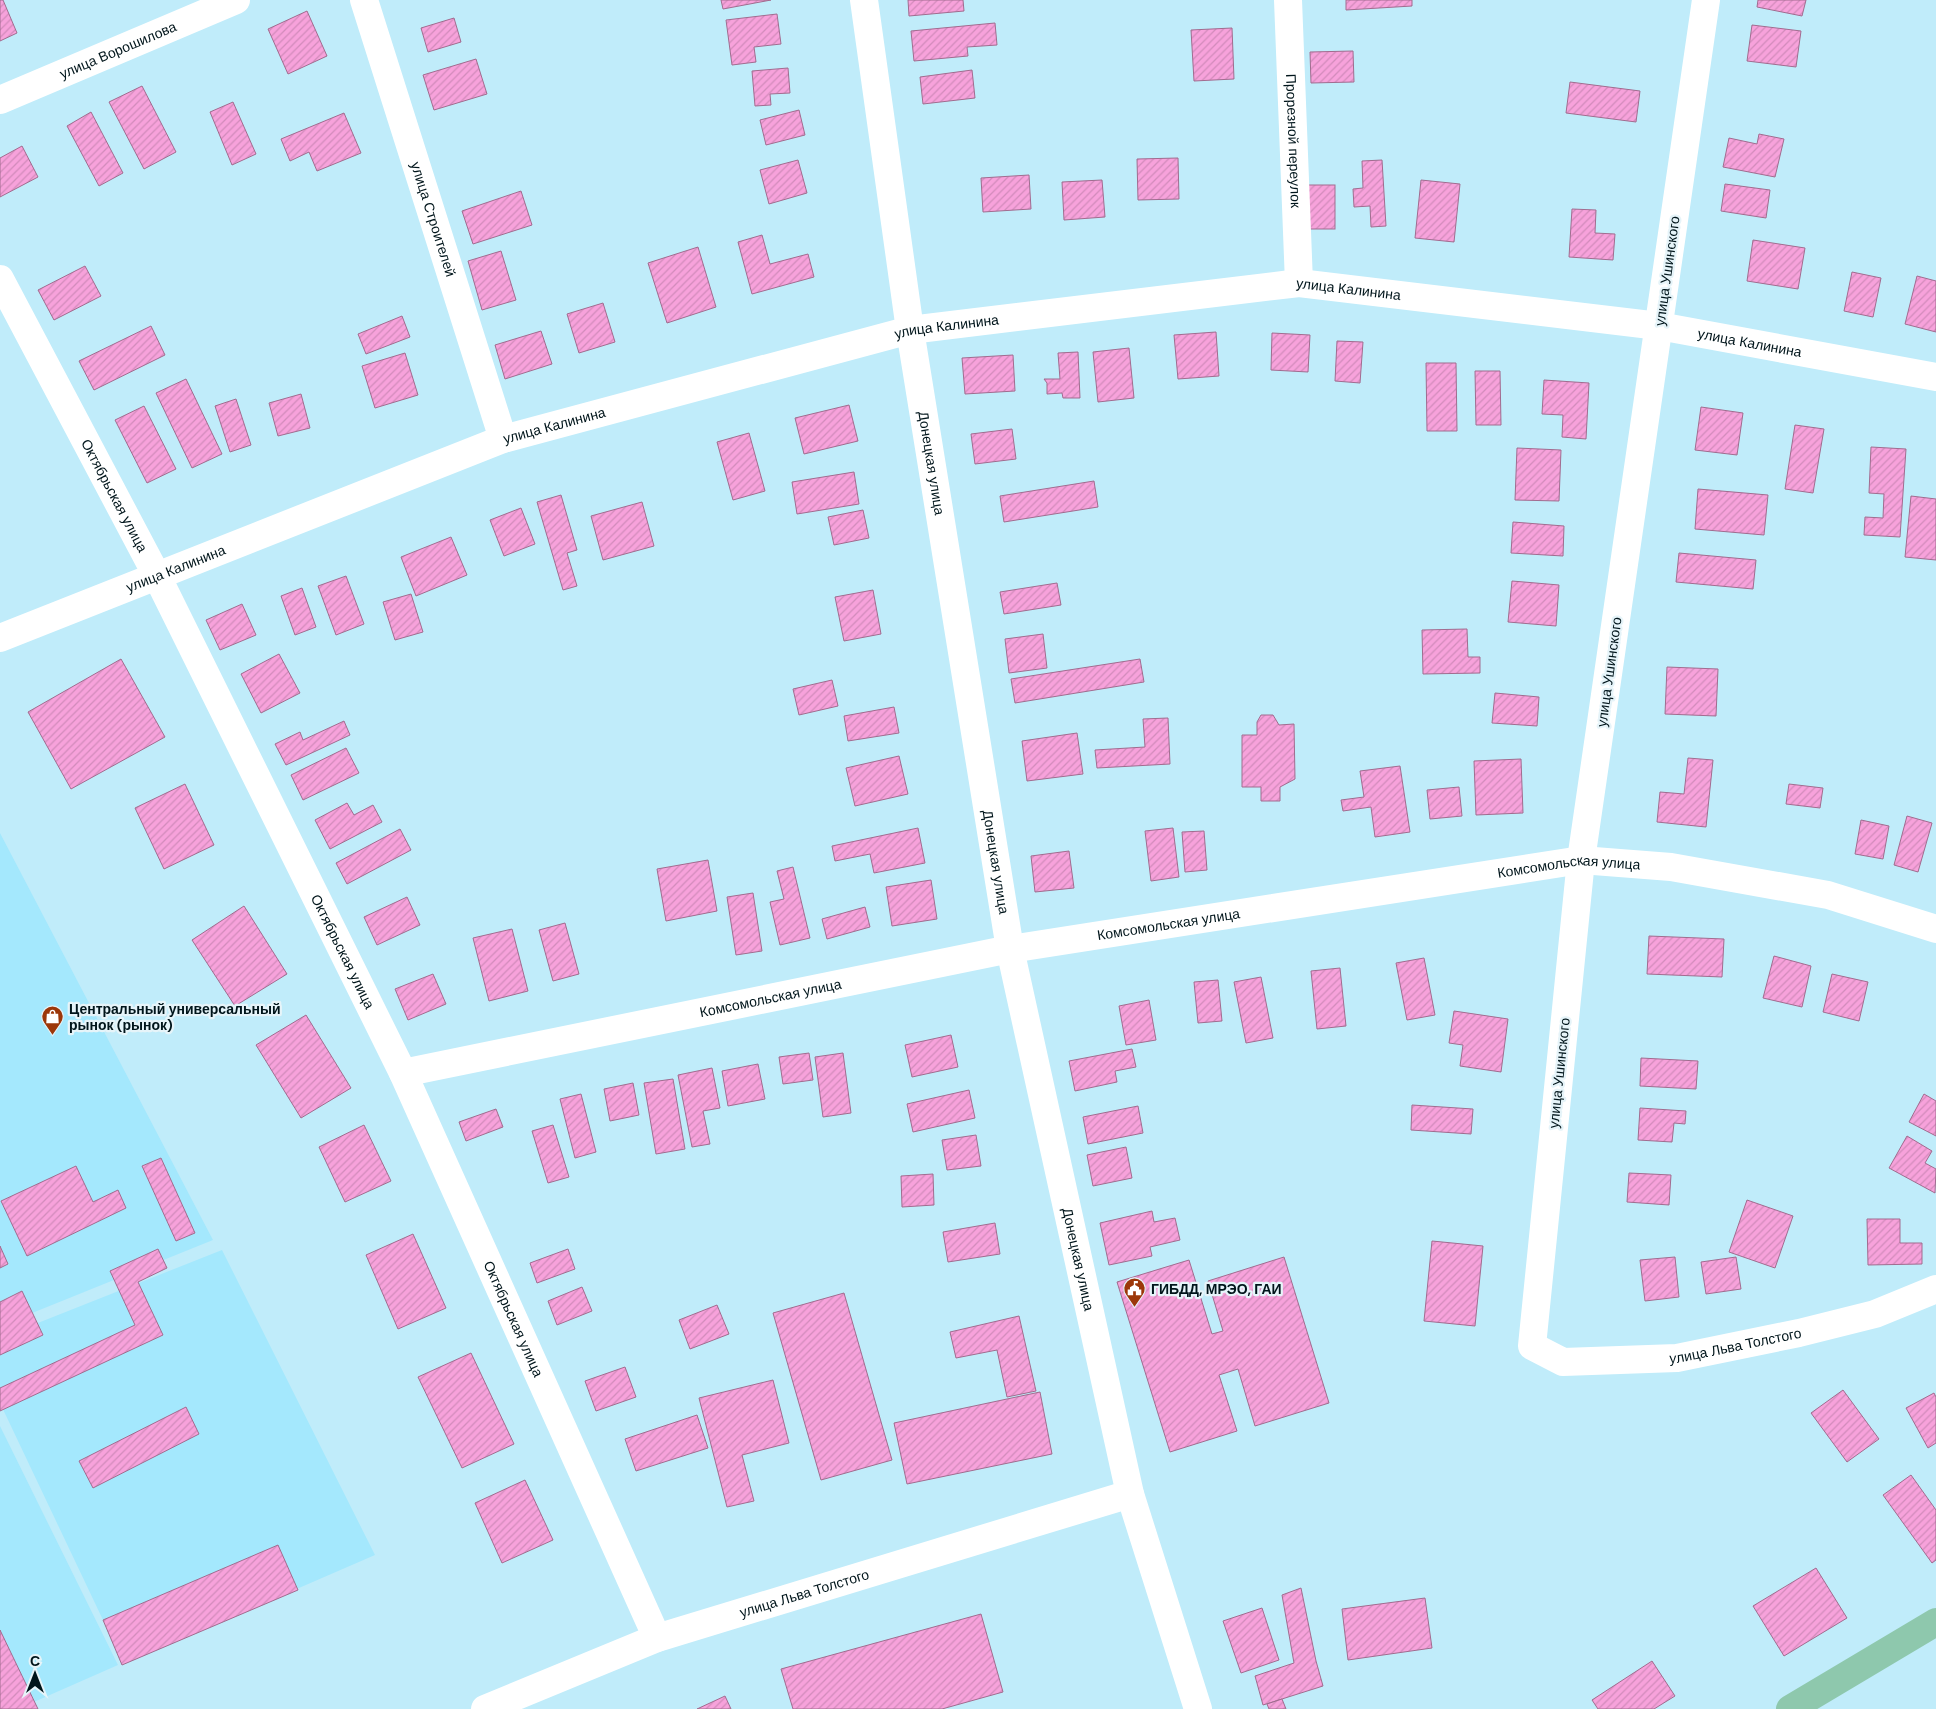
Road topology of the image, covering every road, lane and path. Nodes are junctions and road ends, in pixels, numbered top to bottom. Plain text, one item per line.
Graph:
1 (236, 0) edge
2 (364, 0) edge
3 (864, 0) edge
4 (1288, 0) edge
5 (1706, 0) edge
6 (0, 100) edge
7 (0, 279) edge
8 (1299, 283) junction
9 (1659, 326) junction
10 (910, 330) junction
11 (1936, 377) edge
12 (503, 439) junction
13 (157, 576) junction
14 (3, 628) edge
15 (1581, 860) junction
16 (1936, 929) edge
17 (1010, 949) junction
18 (403, 1073) junction
19 (1936, 1290) edge
20 (1532, 1346) joint
21 (1130, 1494) junction
22 (1936, 1622) edge
23 (657, 1638) junction
24 (485, 1709) edge
25 (1198, 1709) edge
26 (1790, 1709) edge

1 - 6 street, улица Ворошилова
2 - 12 street, улица Строителей
3 - 10 street, Донецкая улица
4 - 8 street, Прорезной переулок
5 - 9 street, улица Ушинского
7 - 13 street, Октябрьская улица
8 - 9 street, улица Калинина
8 - 10 street, улица Калинина
9 - 11 street, улица Калинина
9 - 15 street, улица Ушинского
10 - 12 street, улица Калинина
10 - 17 street, Донецкая улица
12 - 13 street, улица Калинина
13 - 14 street, улица Калинина
13 - 18 street, Октябрьская улица
15 - 16 street, Комсомольская улица
15 - 17 street, Комсомольская улица
15 - 20 street, улица Ушинского
17 - 18 street, Комсомольская улица
17 - 21 street, Донецкая улица
18 - 23 street, Октябрьская улица
19 - 20 street, улица Льва Толстого
21 - 23 street, улица Льва Толстого
21 - 25 street, Донецкая улица
22 - 26 main road
23 - 24 street, улица Льва Толстого

